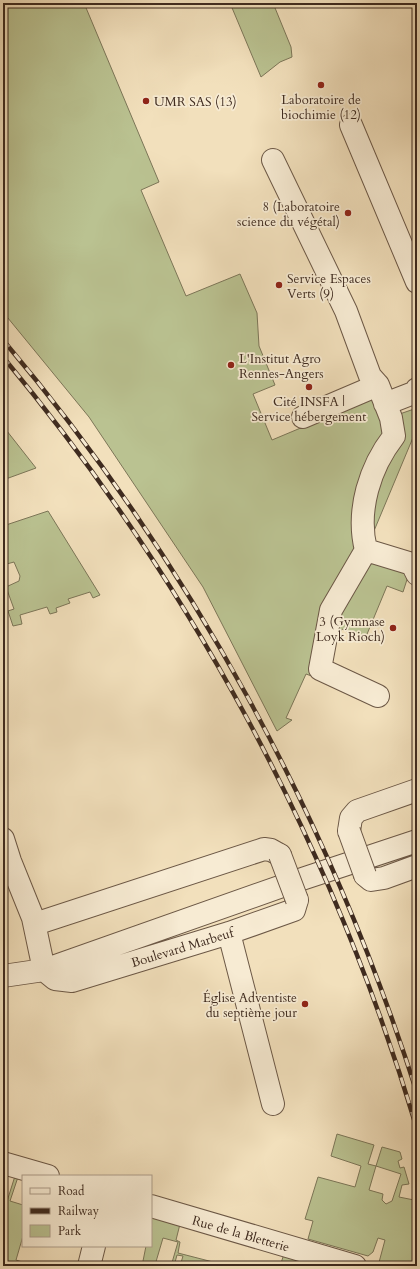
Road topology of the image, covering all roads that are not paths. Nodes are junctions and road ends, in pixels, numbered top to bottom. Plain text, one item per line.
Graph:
1 (351, 125) dead end
2 (272, 160) dead end
3 (417, 282) edge
4 (417, 389) edge
5 (382, 394) junction
6 (303, 417) dead end
7 (366, 550) junction
8 (417, 574) edge
9 (378, 696) dead end
10 (417, 790) edge
11 (3, 839) edge
12 (417, 841) edge
13 (417, 866) edge
14 (35, 924) junction
15 (229, 933) junction
16 (44, 970) junction
17 (3, 976) edge
18 (273, 1104) dead end
19 (3, 1163) edge
20 (45, 1175) edge
21 (152, 1206) edge
22 (94, 1247) edge
23 (89, 1266) edge
24 (354, 1266) edge

1 - 3 street
2 - 5 street
4 - 5 street
5 - 6 street
5 - 7 street
7 - 8 street
7 - 9 street
10 - 13 street, bridge
11 - 14 street
12 - 16 street, Boulevard Marbeuf
14 - 15 street, Boulevard Marbeuf, bridge
14 - 16 street
15 - 16 street, Boulevard Marbeuf
15 - 18 street
16 - 17 street, Boulevard Marbeuf
19 - 20 street
21 - 24 street, Rue de la Bletterie
22 - 23 street

